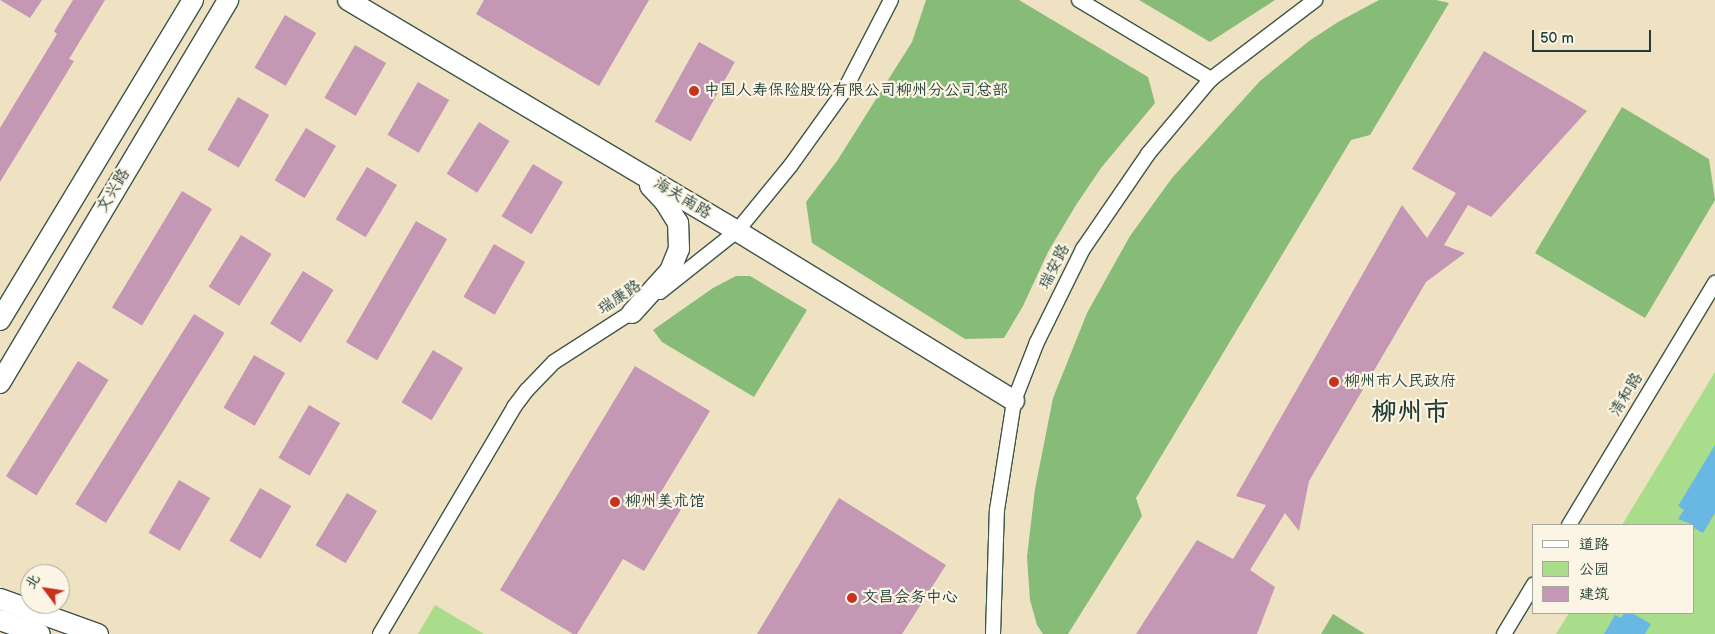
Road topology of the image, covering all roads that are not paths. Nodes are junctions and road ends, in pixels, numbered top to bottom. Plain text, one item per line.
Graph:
1 (194, 0) edge
2 (228, 0) edge
3 (348, 0) edge
4 (891, 0) edge
5 (1079, 0) edge
6 (1315, 0) edge
7 (1210, 79) junction
8 (635, 170) junction
9 (737, 231) junction
10 (1715, 283) edge
11 (632, 313) junction
12 (0, 320) edge
13 (0, 383) edge
14 (1014, 401) junction
15 (1570, 524) edge
16 (1532, 587) edge
17 (0, 599) edge
18 (0, 620) edge
19 (40, 634) edge
20 (98, 634) edge
21 (380, 634) edge
22 (993, 634) edge
23 (1504, 634) edge

1 - 12 main road, 文兴路
2 - 13 main road, 文兴路
3 - 8 main road, 海关南路
4 - 9 street, 瑞康路
5 - 7 street
6 - 7 street, 瑞安路
7 - 14 street, 瑞安路
8 - 9 main road, 海关南路
8 - 11 main road
9 - 11 street, 瑞康路
9 - 14 main road, 海关南路
10 - 15 street, 清和路
11 - 21 street, 瑞康路
14 - 22 street, 瑞安路
16 - 23 street
17 - 20 main road
18 - 19 main road

